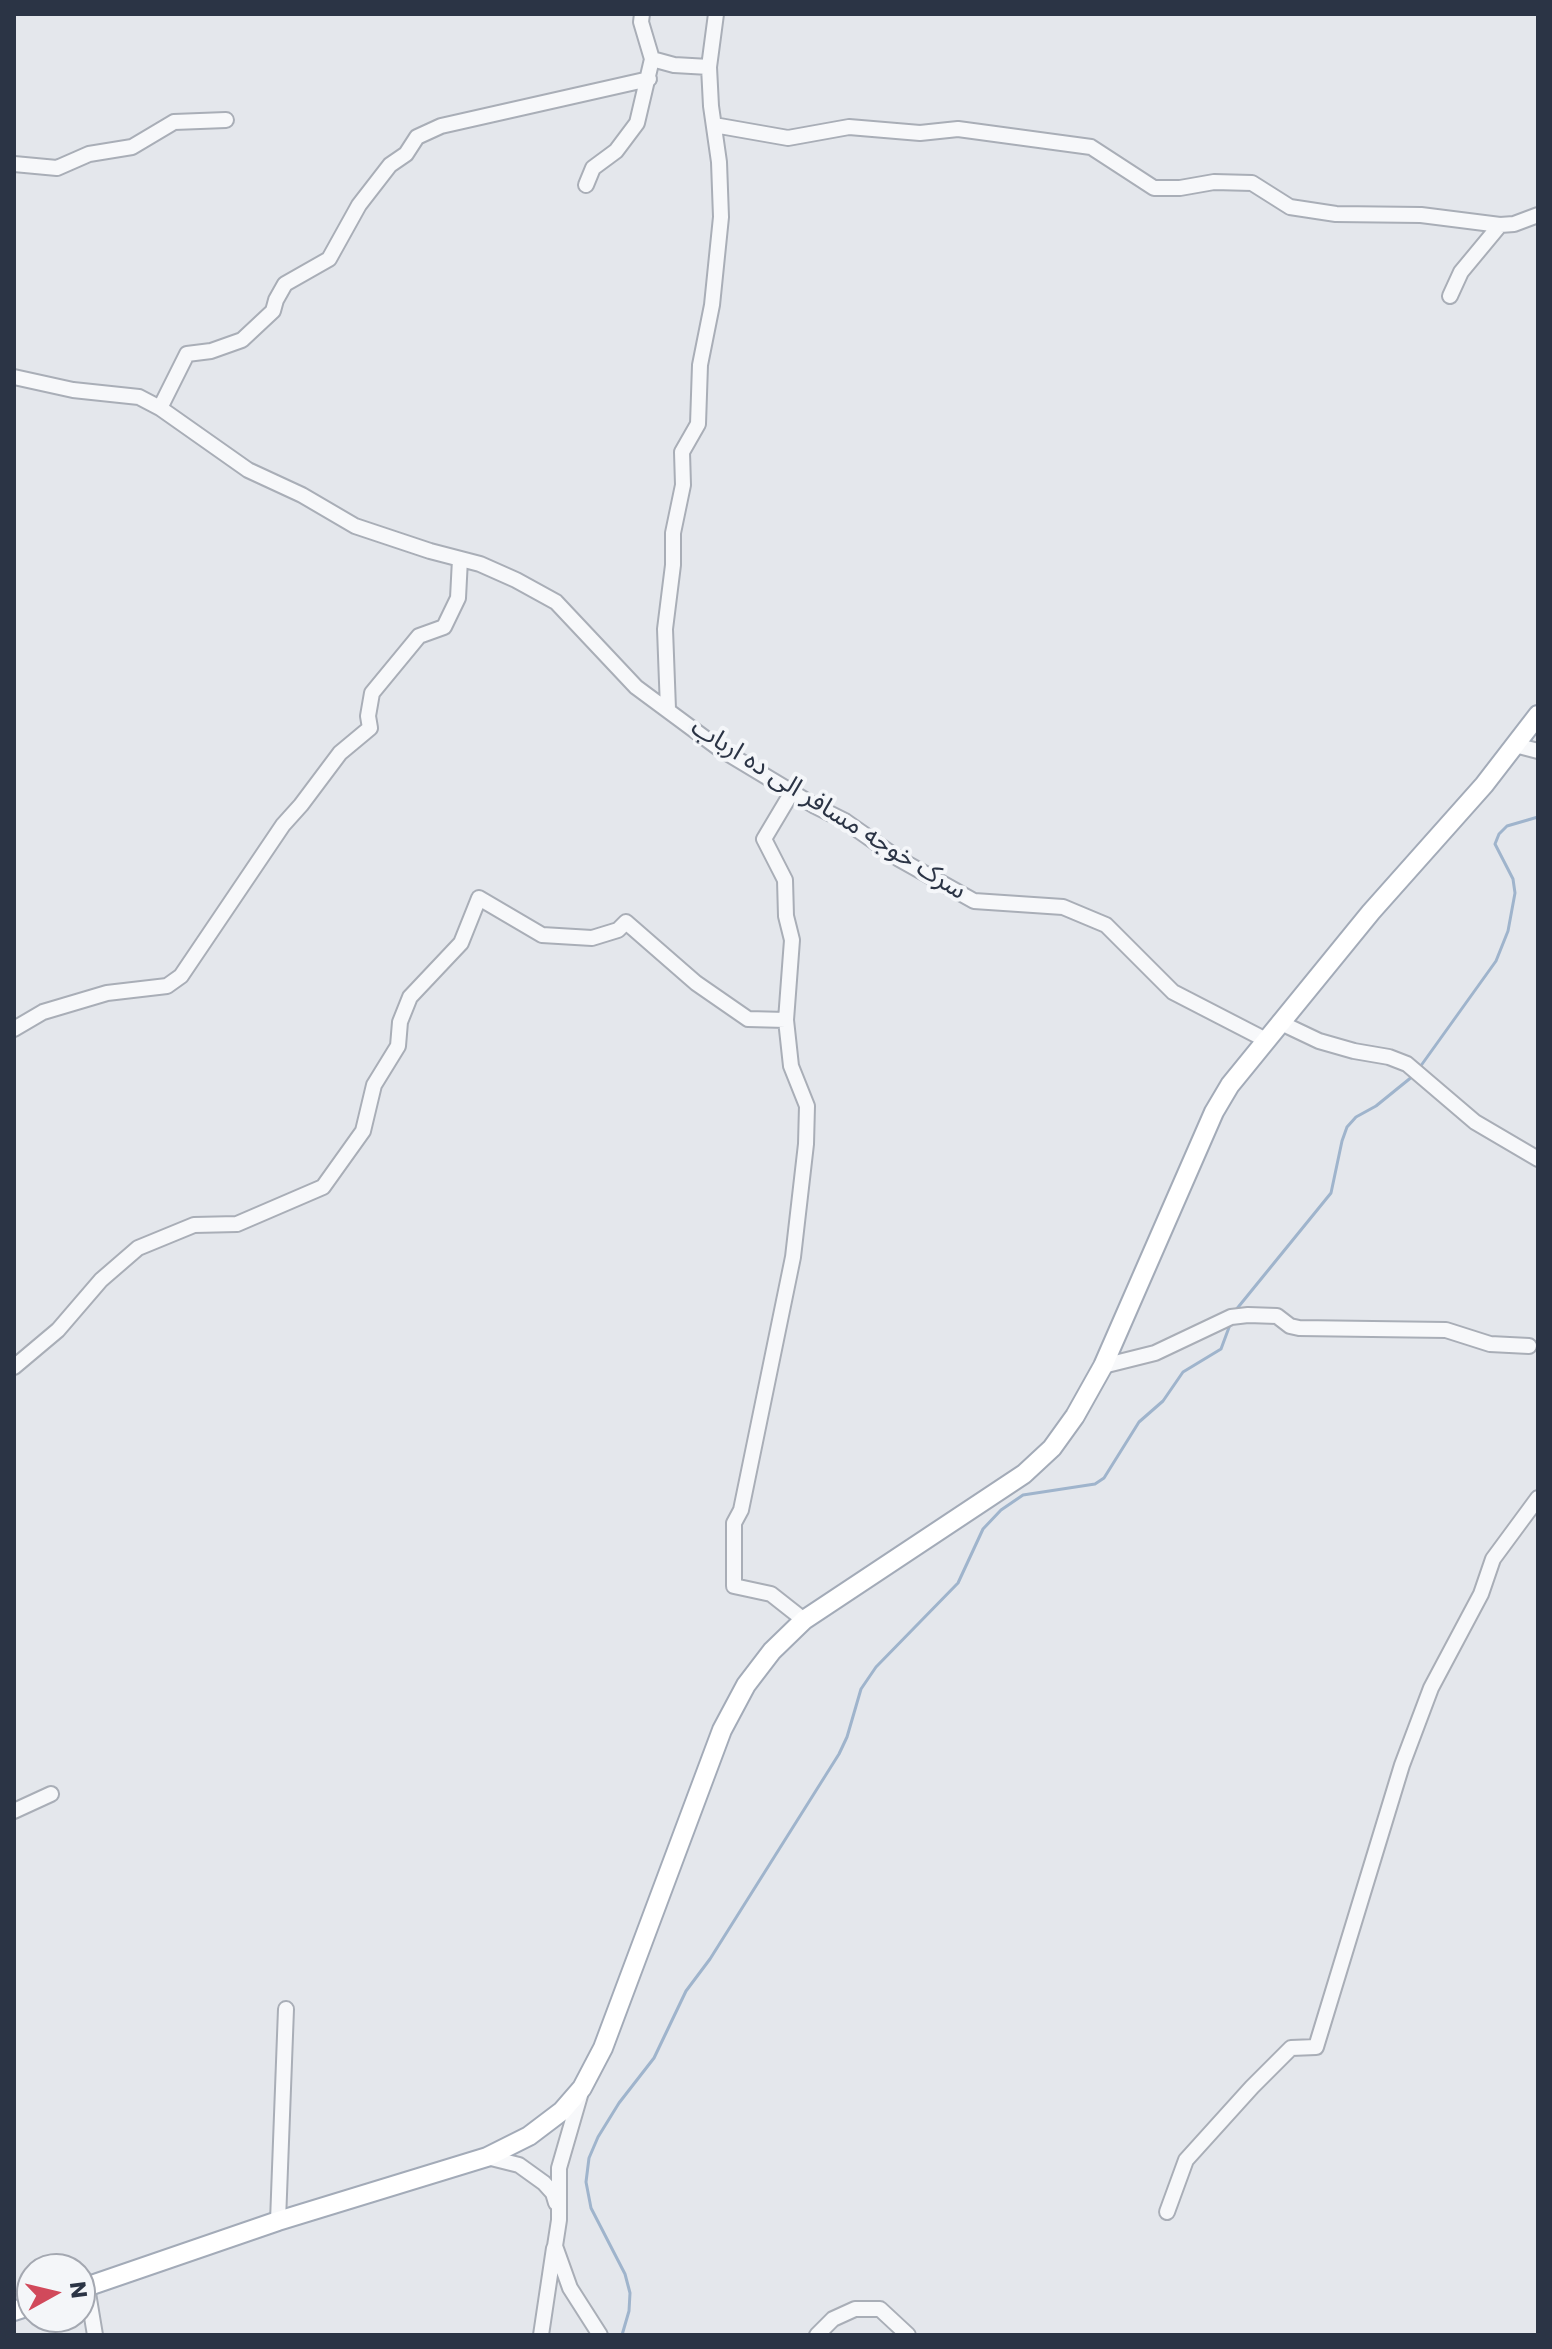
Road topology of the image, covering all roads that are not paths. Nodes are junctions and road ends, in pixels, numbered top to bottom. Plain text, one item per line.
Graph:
1 (642, 14) edge
2 (716, 14) edge
3 (652, 59) junction
4 (709, 67) junction
5 (649, 79) junction
6 (226, 120) dead end
7 (714, 125) junction
8 (14, 164) edge
9 (586, 185) dead end
10 (1538, 215) edge
11 (1500, 225) junction
12 (1450, 296) dead end
13 (14, 377) edge
14 (160, 408) junction
15 (460, 559) junction
16 (668, 709) junction
17 (1538, 715) edge
18 (1515, 745) junction
19 (1538, 751) edge
20 (792, 792) junction
21 (786, 1020) junction
22 (1279, 1022) junction
23 (14, 1029) edge
24 (1266, 1040) junction
25 (1538, 1159) edge
26 (1529, 1346) dead end
27 (1103, 1366) junction
28 (14, 1367) edge
29 (1538, 1498) edge
30 (804, 1620) junction
31 (51, 1794) dead end
32 (14, 1811) edge
33 (286, 2009) dead end
34 (582, 2088) junction
35 (487, 2157) junction
36 (1167, 2212) dead end
37 (559, 2220) junction
38 (278, 2221) junction
39 (555, 2246) junction
40 (96, 2284) edge
41 (541, 2335) edge
42 (600, 2335) edge
43 (817, 2335) edge
44 (908, 2335) edge

1 - 3 street
2 - 4 street
3 - 4 street
3 - 5 street
4 - 7 street
5 - 9 street
5 - 14 street
6 - 8 street
7 - 11 street
7 - 16 street
10 - 11 street
11 - 12 street
13 - 14 street, سرک خوجه مسافر الی ده ارباب
14 - 15 street, سرک خوجه مسافر الی ده ارباب
15 - 16 street, سرک خوجه مسافر الی ده ارباب
15 - 23 street
16 - 20 street, سرک خوجه مسافر الی ده ارباب
17 - 18 main road
18 - 19 street
18 - 22 main road
20 - 21 street
20 - 24 street, سرک خوجه مسافر الی ده ارباب
21 - 28 street
21 - 30 street
22 - 24 main road
22 - 25 street
24 - 27 main road
26 - 27 street
27 - 30 main road
29 - 36 street
30 - 34 main road
31 - 32 street
33 - 38 street
34 - 35 main road
34 - 37 street
35 - 37 street
35 - 38 main road
37 - 39 street
38 - 40 main road
39 - 41 street
39 - 42 street
43 - 44 street

